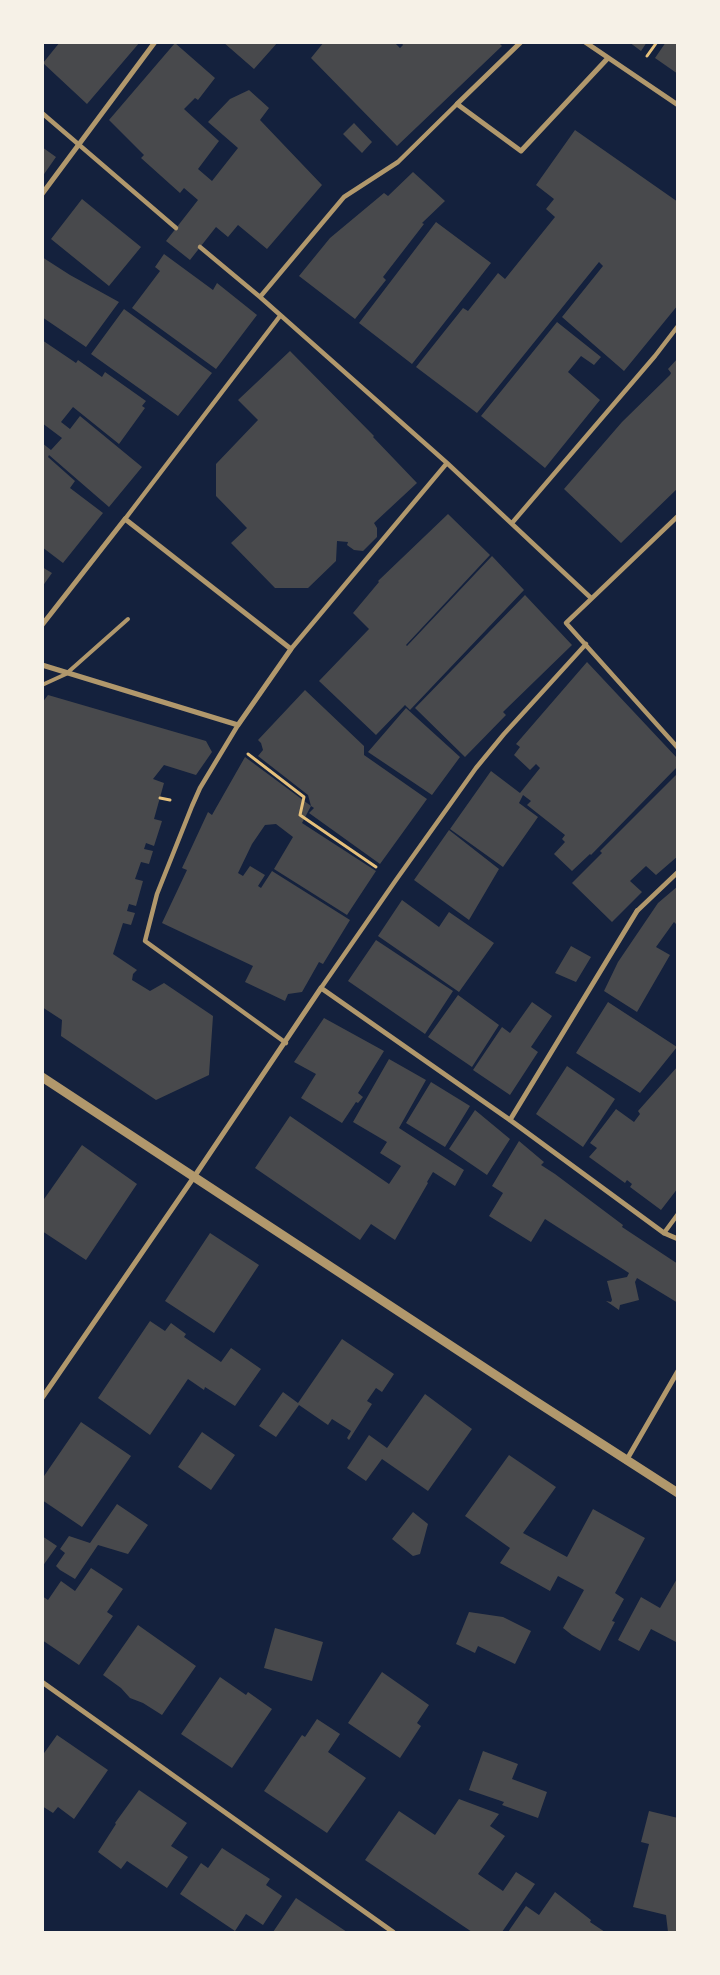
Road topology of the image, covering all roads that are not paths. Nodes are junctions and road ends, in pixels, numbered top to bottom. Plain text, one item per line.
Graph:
1 (155, 42) edge
2 (521, 42) edge
3 (585, 42) edge
4 (608, 58) junction
5 (457, 104) junction
6 (678, 105) edge
7 (42, 113) edge
8 (77, 144) junction
9 (42, 194) edge
10 (176, 228) dead end
11 (200, 247) dead end
12 (260, 297) junction
13 (280, 316) junction
14 (678, 326) edge
15 (447, 463) junction
16 (678, 516) edge
17 (125, 519) junction
18 (512, 523) junction
19 (591, 598) junction
20 (128, 619) dead end
21 (42, 625) edge
22 (586, 644) junction
23 (291, 648) junction
24 (45, 667) edge
25 (66, 674) junction
26 (42, 685) edge
27 (238, 725) junction
28 (678, 748) edge
29 (678, 872) edge
30 (637, 911) joint
31 (321, 988) junction
32 (286, 1043) junction
33 (42, 1077) edge
34 (510, 1120) junction
35 (194, 1178) junction
36 (678, 1214) edge
37 (664, 1233) junction
38 (678, 1239) edge
39 (678, 1371) edge
40 (42, 1398) edge
41 (626, 1461) junction
42 (678, 1493) edge
43 (42, 1682) edge
44 (393, 1932) edge

1 - 8 street
2 - 5 street
3 - 4 street
4 - 5 street
4 - 6 street
5 - 12 street
7 - 8 street
8 - 9 street
8 - 10 street
11 - 12 street
12 - 13 street
13 - 15 street
13 - 17 street
14 - 18 street
15 - 18 street
15 - 23 street
16 - 19 street
17 - 21 street
17 - 23 street
18 - 19 street
19 - 22 street
20 - 25 lane
22 - 28 street
22 - 31 street
23 - 27 street
24 - 25 street
25 - 26 lane
25 - 27 street
27 - 32 street
29 - 30 street
30 - 34 street
31 - 32 street
31 - 34 street
32 - 35 street
33 - 35 street
34 - 37 street
35 - 40 street
35 - 41 street
36 - 37 street
37 - 38 street
39 - 41 street
41 - 42 street
43 - 44 street

